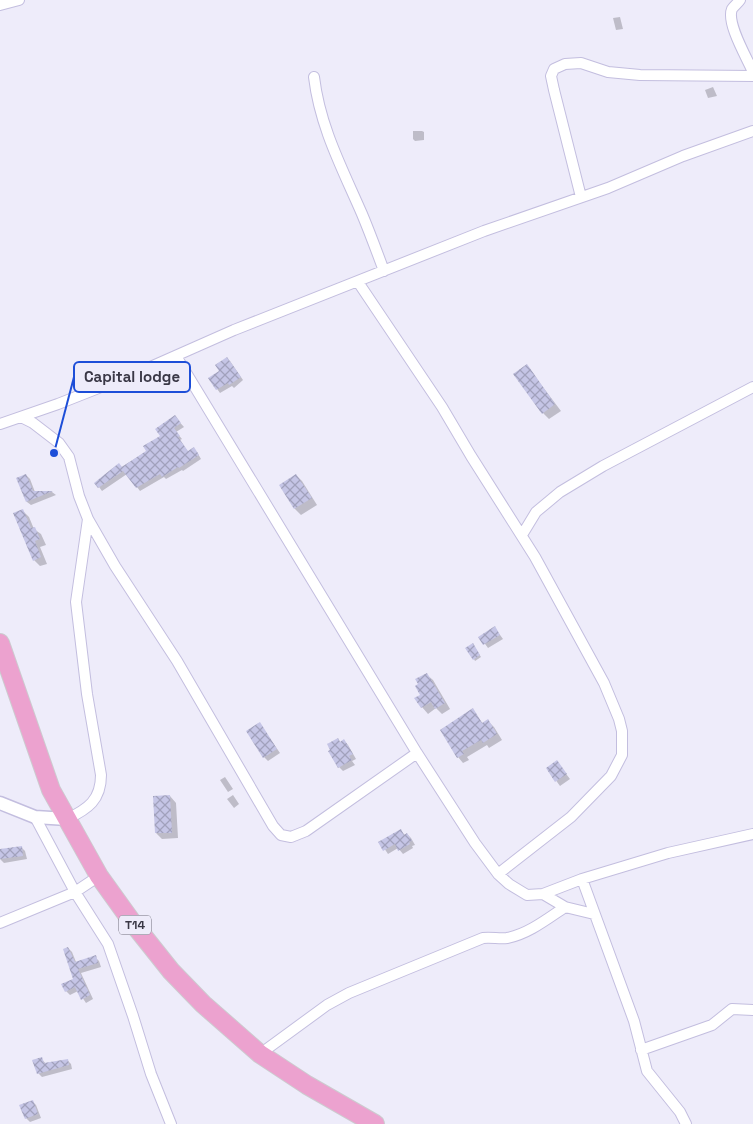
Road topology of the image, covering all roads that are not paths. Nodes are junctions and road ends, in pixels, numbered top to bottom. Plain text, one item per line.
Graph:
1 (19, 0) edge
2 (740, 0) edge
3 (0, 5) edge
4 (753, 72) edge
5 (753, 76) edge
6 (314, 77) dead end
7 (753, 131) edge
8 (581, 197) junction
9 (384, 271) junction
10 (358, 282) junction
11 (176, 356) junction
12 (753, 388) edge
13 (21, 416) junction
14 (0, 424) edge
15 (88, 519) junction
16 (522, 535) junction
17 (0, 643) edge
18 (417, 753) junction
19 (0, 803) edge
20 (35, 817) junction
21 (67, 819) junction
22 (753, 834) edge
23 (498, 874) junction
24 (99, 876) junction
25 (582, 879) junction
26 (75, 892) junction
27 (543, 894) junction
28 (566, 907) junction
29 (594, 914) junction
30 (0, 923) edge
31 (753, 1010) edge
32 (641, 1050) junction
33 (260, 1054) junction
34 (171, 1124) edge
35 (375, 1124) edge
36 (686, 1124) edge

1 - 3 street
2 - 4 street
5 - 8 street
6 - 9 street
7 - 8 street
8 - 9 street
9 - 10 street
10 - 11 street
10 - 16 street
11 - 13 street
11 - 18 street
12 - 16 street
13 - 14 street
13 - 15 street
15 - 18 street
15 - 21 street
16 - 23 street
17 - 21 highway, T14
18 - 23 street
19 - 20 street
20 - 21 street
20 - 26 street
21 - 24 highway, T14
22 - 25 street
23 - 27 street
24 - 26 street
24 - 33 highway, T14
25 - 27 street
25 - 29 street
26 - 30 street
26 - 34 street
27 - 28 street
28 - 29 street
28 - 33 street
29 - 32 street
31 - 32 street
32 - 36 street
33 - 35 highway, T14

